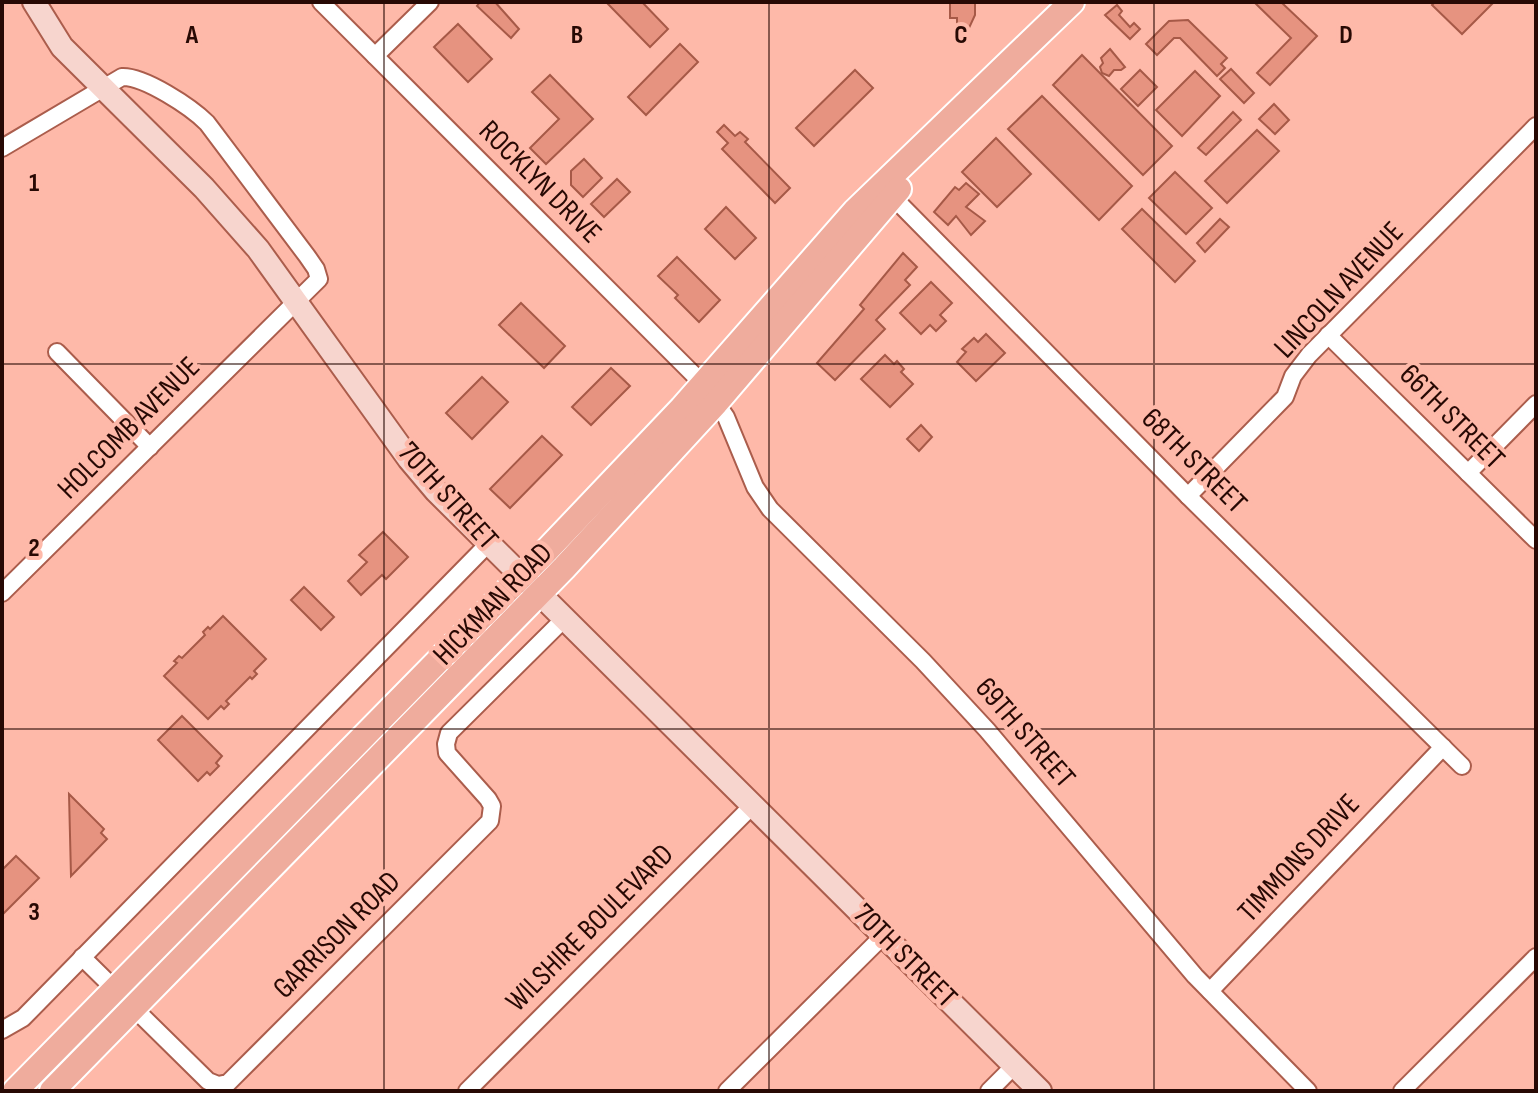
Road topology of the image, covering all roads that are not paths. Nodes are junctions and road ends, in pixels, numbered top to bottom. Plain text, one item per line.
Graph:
1 (34, 2) edge
2 (321, 2) edge
3 (430, 2) edge
4 (1066, 2) edge
5 (1072, 2) edge
6 (1046, 25) junction
7 (375, 56) junction
8 (103, 89) junction
9 (1536, 126) edge
10 (2, 148) edge
11 (887, 192) junction
12 (296, 303) junction
13 (1328, 335) junction
14 (57, 352) dead end
15 (710, 394) junction
16 (1536, 404) edge
17 (150, 447) junction
18 (1468, 473) junction
19 (1188, 496) junction
20 (1536, 540) edge
21 (489, 543) junction
22 (531, 584) junction
23 (2, 593) edge
24 (565, 618) junction
25 (1443, 747) junction
26 (1462, 766) dead end
27 (488, 799) joint
28 (753, 805) junction
29 (884, 935) junction
30 (82, 957) junction
31 (1536, 957) edge
32 (115, 989) junction
33 (1210, 991) junction
34 (134, 1008) junction
35 (2, 1030) edge
36 (1014, 1066) junction
37 (15, 1091) edge
38 (52, 1091) edge
39 (467, 1091) edge
40 (727, 1091) edge
41 (989, 1091) edge
42 (1040, 1091) edge
43 (1308, 1091) edge
44 (1402, 1091) edge

1 - 8 street, 70TH STREET
2 - 7 street, ROCKLYN DRIVE
3 - 7 street
4 - 6 main road, HICKMAN ROAD
5 - 6 main road, HICKMAN ROAD
6 - 11 main road, HICKMAN ROAD
7 - 15 street, ROCKLYN DRIVE
8 - 10 street
8 - 12 street, 70TH STREET
8 - 12 street, HOLCOMB AVENUE
9 - 13 street, LINCOLN AVENUE
11 - 15 main road, HICKMAN ROAD
11 - 19 street, 68TH STREET
12 - 17 street, HOLCOMB AVENUE
12 - 21 street, 70TH STREET
13 - 18 street, 66TH STREET
13 - 19 street, LINCOLN AVENUE
14 - 17 street
15 - 22 main road, HICKMAN ROAD
15 - 33 street, 69TH STREET
16 - 18 street
17 - 23 street, HOLCOMB AVENUE
18 - 20 street, 66TH STREET
19 - 25 street, 68TH STREET
21 - 22 street, 70TH STREET
21 - 30 street
22 - 24 street, 70TH STREET
22 - 32 main road, HICKMAN ROAD
22 - 34 main road, HICKMAN ROAD
24 - 27 street, HICKMAN ROAD
24 - 28 street, 70TH STREET
25 - 26 street, 68TH STREET
25 - 33 street, TIMMONS DRIVE
27 - 34 street, GARRISON ROAD
28 - 29 street, 70TH STREET
28 - 39 street, WILSHIRE BOULEVARD
29 - 36 street, 70TH STREET
29 - 40 street
30 - 32 street
30 - 35 street
31 - 44 street
32 - 34 street
32 - 37 main road, HICKMAN ROAD
33 - 43 street, 69TH STREET
34 - 38 main road, HICKMAN ROAD
36 - 41 street
36 - 42 street, 70TH STREET

